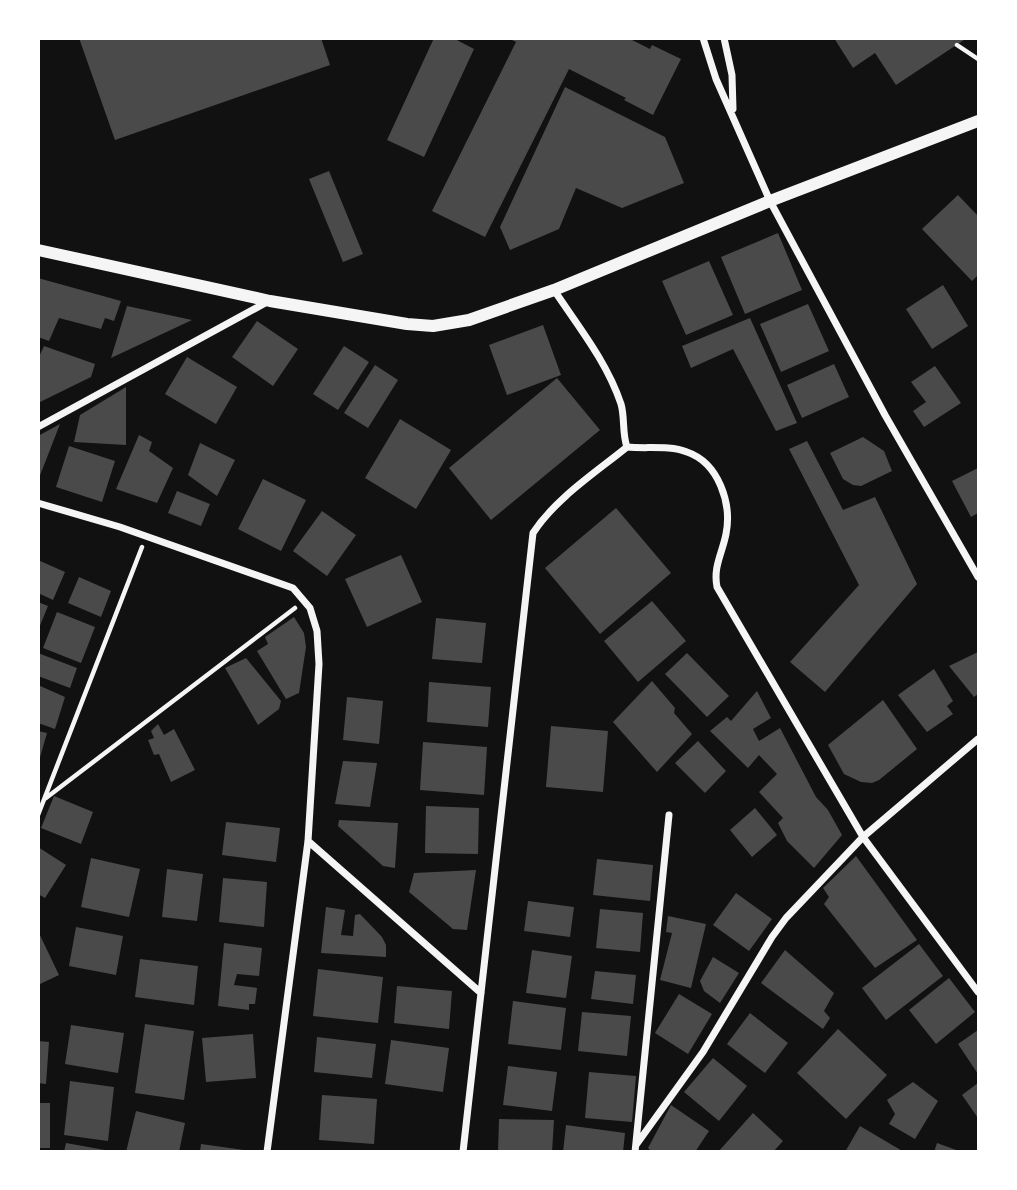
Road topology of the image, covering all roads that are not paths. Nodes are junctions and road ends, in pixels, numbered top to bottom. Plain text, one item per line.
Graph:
1 (703, 38) edge
2 (724, 38) edge
3 (733, 113) junction
4 (978, 121) edge
5 (770, 201) junction
6 (38, 250) edge
7 (554, 290) junction
8 (270, 301) junction
9 (38, 428) edge
10 (627, 447) junction
11 (38, 503) edge
12 (978, 577) edge
13 (978, 739) edge
14 (669, 815) dead end
15 (863, 837) junction
16 (308, 841) junction
17 (978, 992) edge
18 (481, 993) junction
19 (636, 1148) edge
20 (267, 1152) edge
21 (463, 1152) edge

1 - 3 street
2 - 3 street
3 - 5 street
4 - 5 street
5 - 7 street
5 - 12 street
6 - 8 street
7 - 8 street
7 - 10 street
8 - 9 street
10 - 15 street
10 - 18 street
11 - 16 street
13 - 15 street
14 - 19 street
15 - 17 street
15 - 19 street
16 - 18 street
16 - 20 street
18 - 21 street

